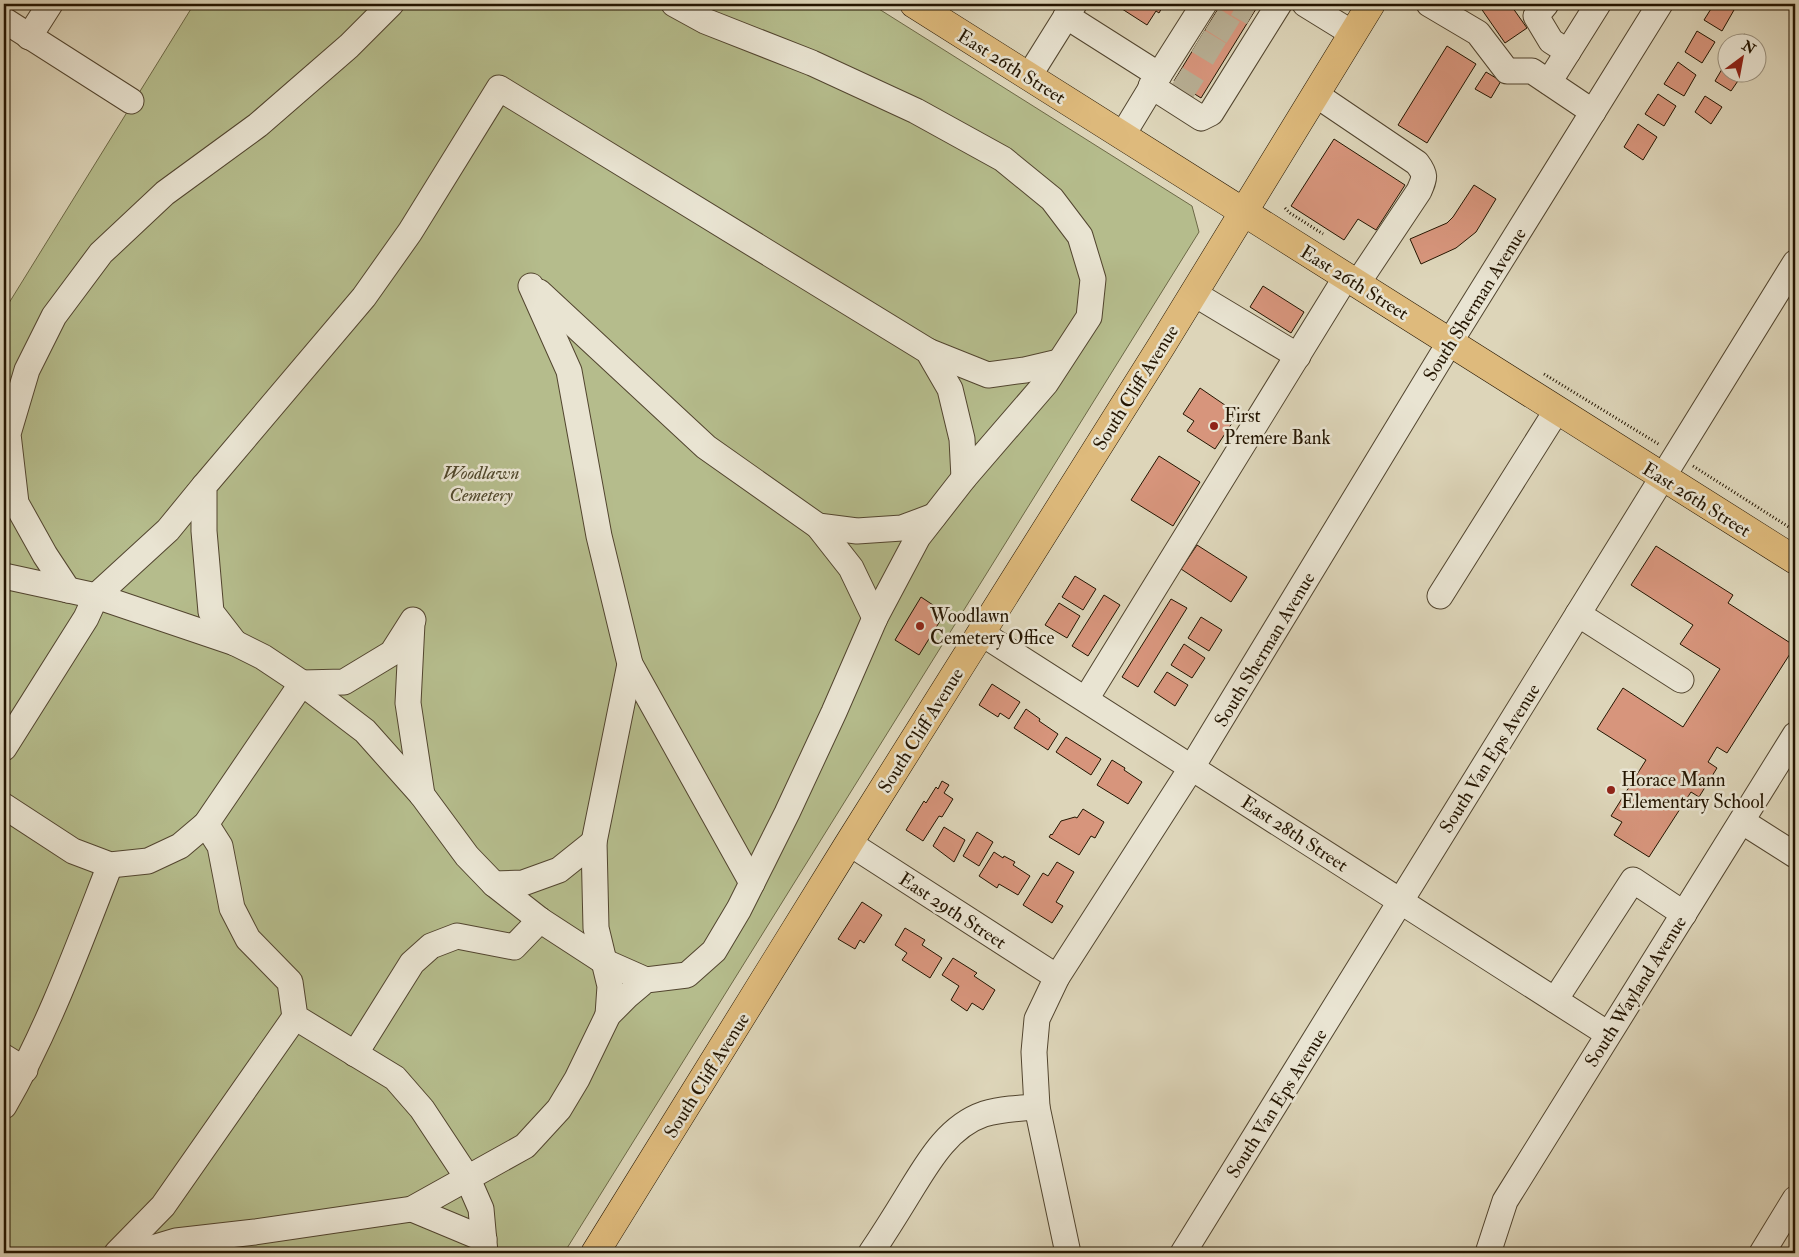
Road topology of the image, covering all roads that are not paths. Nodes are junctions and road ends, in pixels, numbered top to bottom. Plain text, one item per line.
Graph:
1 (50, 4) edge
2 (391, 4) edge
3 (674, 4) edge
4 (1305, 4) edge
5 (1370, 4) edge
6 (1429, 4) edge
7 (1546, 4) edge
8 (1598, 4) edge
9 (1660, 4) edge
10 (921, 6) edge
11 (1070, 10) edge
12 (1270, 10) edge
13 (1205, 11) edge
14 (4, 20) edge
15 (1352, 33) junction
16 (29, 37) junction
17 (1568, 52) junction
18 (1167, 71) junction
19 (1029, 76) junction
20 (1549, 82) junction
21 (1315, 94) junction
22 (131, 101) dead end
23 (1593, 112) junction
24 (1122, 136) junction
25 (1243, 212) junction
26 (1795, 263) edge
27 (1352, 281) junction
28 (1194, 293) junction
29 (1450, 342) junction
30 (928, 351) junction
31 (1298, 356) junction
32 (1059, 362) junction
33 (27, 370) junction
34 (4, 403) edge
35 (1557, 410) junction
36 (1669, 466) junction
37 (964, 478) junction
38 (204, 486) junction
39 (934, 516) junction
40 (818, 526) junction
41 (1795, 560) edge
42 (4, 576) edge
43 (68, 590) junction
44 (96, 596) junction
45 (1440, 596) dead end
46 (1578, 614) junction
47 (874, 618) junction
48 (981, 633) junction
49 (235, 643) junction
50 (630, 664) junction
51 (1681, 680) dead end
52 (302, 682) junction
53 (1086, 699) junction
54 (1795, 735) edge
55 (4, 748) edge
56 (1192, 767) junction
57 (422, 796) junction
58 (4, 806) edge
59 (1743, 822) junction
60 (206, 824) junction
61 (594, 842) junction
62 (850, 843) junction
63 (1795, 855) edge
64 (110, 865) junction
65 (752, 883) junction
66 (494, 884) junction
67 (1400, 901) junction
68 (1684, 914) junction
69 (540, 920) junction
70 (603, 960) junction
71 (1057, 977) junction
72 (646, 980) junction
73 (1555, 1000) junction
74 (608, 1015) junction
75 (295, 1017) junction
76 (1608, 1034) junction
77 (355, 1054) junction
78 (4, 1057) edge
79 (25, 1070) junction
80 (4, 1106) edge
81 (1037, 1107) junction
82 (468, 1177) junction
83 (1795, 1200) edge
84 (163, 1206) junction
85 (412, 1209) junction
86 (252, 1243) edge
87 (484, 1246) edge
88 (184, 1247) edge
89 (117, 1253) edge
90 (136, 1253) edge
91 (595, 1253) edge
92 (872, 1253) edge
93 (1068, 1253) edge
94 (1183, 1253) edge
95 (1488, 1253) edge
96 (1762, 1253) edge

1 - 16 street
2 - 33 street
3 - 32 street
4 - 15 street
5 - 15 main road, South Cliff Avenue
6 - 20 street
7 - 17 street
8 - 17 street
9 - 23 street, South Sherman Avenue
10 - 19 main road, East 26th Street
11 - 18 street
11 - 19 street
12 - 18 street
13 - 18 street
14 - 16 street
15 - 21 main road, South Cliff Avenue
16 - 22 street
17 - 20 street
18 - 24 street
19 - 24 main road, East 26th Street
20 - 23 street
21 - 25 main road, South Cliff Avenue
21 - 27 street
23 - 29 street, South Sherman Avenue
24 - 25 main road, East 26th Street
25 - 27 main road, East 26th Street
25 - 28 main road, South Cliff Avenue
26 - 36 street, South Van Eps Avenue
27 - 29 main road, East 26th Street
27 - 31 street
28 - 31 street
28 - 48 main road, South Cliff Avenue
29 - 35 main road, East 26th Street
29 - 56 street, South Sherman Avenue
30 - 32 street
30 - 37 street
30 - 38 street
31 - 53 street
32 - 37 street
33 - 34 street
33 - 43 street
35 - 36 main road, East 26th Street
35 - 45 street
36 - 41 main road, East 26th Street
36 - 46 street, South Van Eps Avenue
37 - 39 street
38 - 44 street
38 - 49 street
39 - 40 street
39 - 47 street
40 - 47 street
40 - 50 street
42 - 43 street
43 - 44 street
44 - 49 street
44 - 55 street
46 - 51 street
46 - 67 street, South Van Eps Avenue
47 - 65 street
48 - 53 street, East 28th Street
48 - 62 main road, South Cliff Avenue
49 - 52 street
50 - 61 street
50 - 65 street
52 - 57 street
52 - 57 street
52 - 60 street
53 - 56 street, East 28th Street
54 - 59 street, South Wayland Avenue
56 - 67 street, East 28th Street
56 - 71 street, South Sherman Avenue
57 - 66 street
58 - 64 street
59 - 63 street
59 - 68 street, South Wayland Avenue
60 - 64 street
60 - 75 street
61 - 66 street
61 - 70 street
62 - 71 street, East 29th Street
62 - 91 main road, South Cliff Avenue
64 - 79 street
65 - 72 street
66 - 69 street
67 - 73 street, East 28th Street
67 - 94 street, South Van Eps Avenue
68 - 73 street
68 - 76 street, South Wayland Avenue
69 - 70 street
69 - 77 street
70 - 72 street
70 - 74 street
71 - 81 street, South Sherman Avenue
72 - 74 street
73 - 76 street, East 28th Street
74 - 82 street
75 - 77 street
75 - 84 street
76 - 95 street, South Wayland Avenue
77 - 82 street
78 - 79 street
79 - 80 street
81 - 92 street
81 - 93 street, South Sherman Avenue
82 - 85 street
82 - 87 street
83 - 96 street
84 - 88 street
84 - 89 street
85 - 86 street
85 - 87 street
86 - 88 street
88 - 90 street

